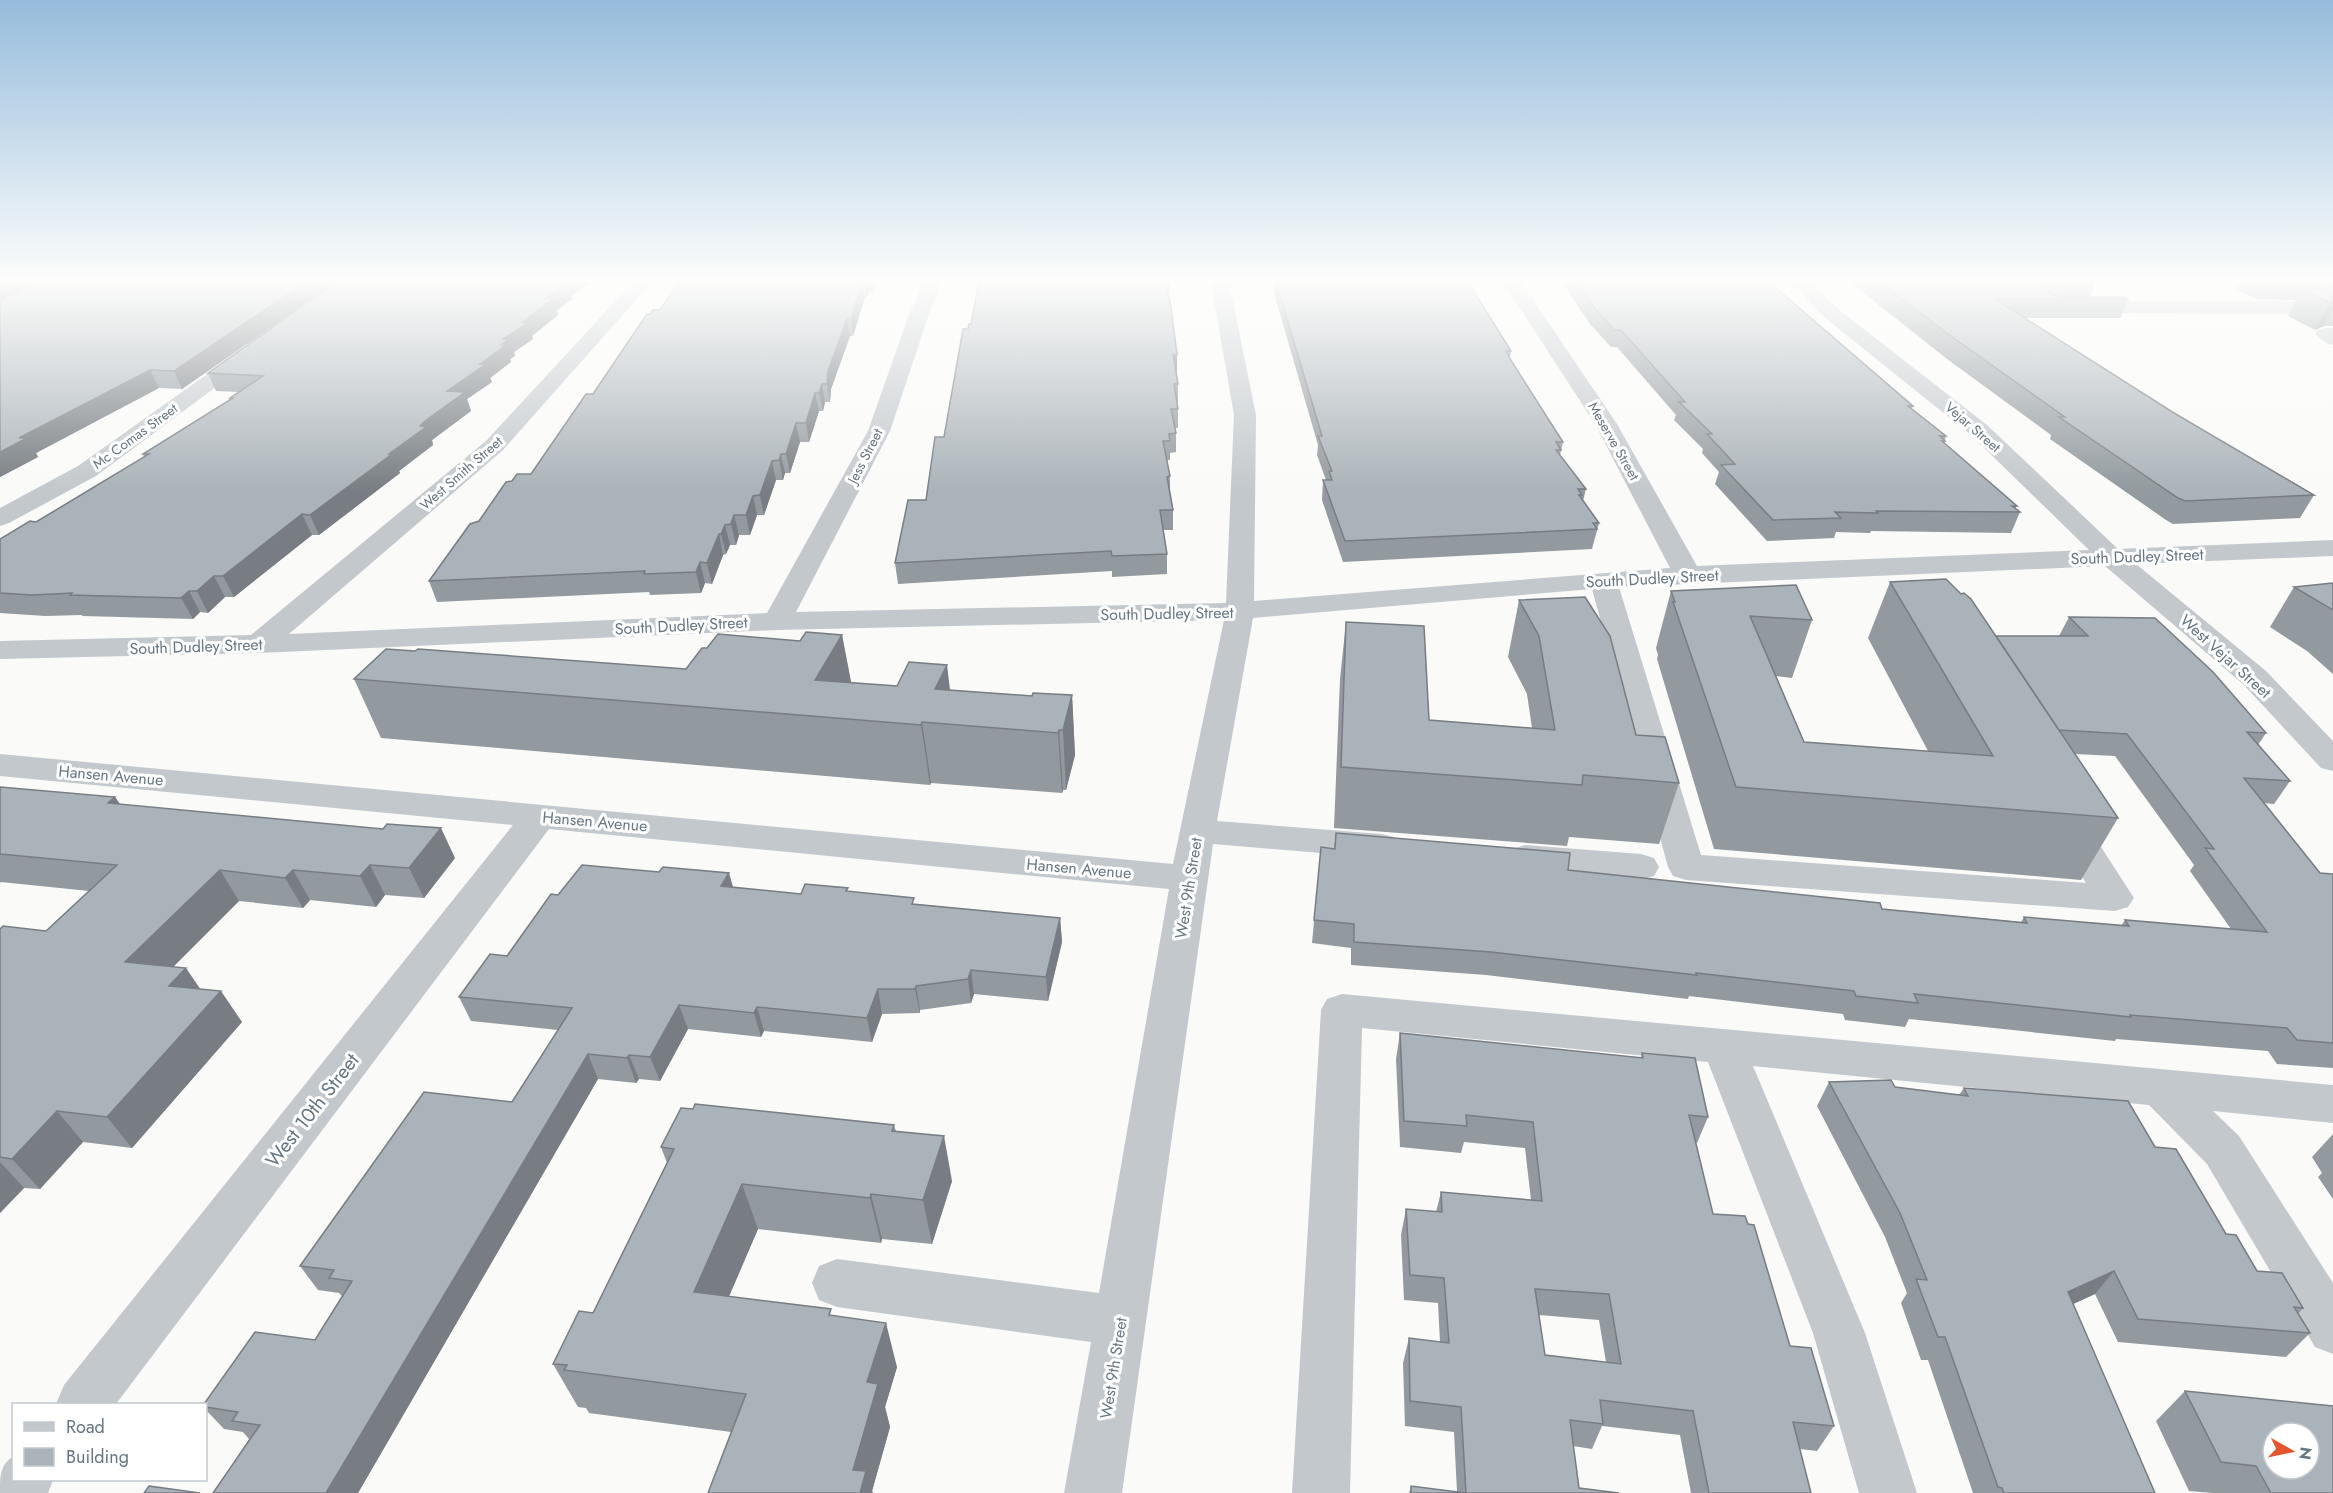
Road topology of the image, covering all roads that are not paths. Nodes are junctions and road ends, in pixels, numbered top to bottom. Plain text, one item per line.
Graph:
1 (253, 352) edge
2 (580, 352) edge
3 (906, 352) edge
4 (1233, 352) edge
5 (1558, 352) edge
6 (1880, 352) edge
7 (0, 518) edge
8 (2333, 548) edge
9 (2112, 558) junction
10 (1880, 567) junction
11 (1688, 575) junction
12 (1603, 580) junction
13 (1911, 598) edge
14 (1240, 611) junction
15 (777, 621) junction
16 (259, 644) junction
17 (0, 650) edge
18 (2333, 761) edge
19 (0, 765) edge
20 (2052, 797) edge
21 (540, 816) junction
22 (1197, 831) junction
23 (1419, 849) edge
24 (1489, 855) edge
25 (1641, 867) dead end
26 (1190, 878) junction
27 (1723, 1046) junction
28 (2160, 1087) junction
29 (2333, 1104) edge
30 (837, 1283) dead end
31 (1120, 1321) junction
32 (2333, 1329) edge
33 (84, 1403) edge
34 (1093, 1493) edge
35 (1321, 1493) edge
36 (1888, 1493) edge

1 - 7 street, Mc Comas Street
2 - 16 street, West Smith Street
3 - 15 street, Jess Street
4 - 14 street, West 9th Street
5 - 11 street, Meserve Street
6 - 9 street, Vejar Street
8 - 9 street, South Dudley Street
9 - 10 street, South Dudley Street
9 - 18 street, West Vejar Street
10 - 11 street, South Dudley Street
10 - 13 street
11 - 12 street, South Dudley Street
12 - 14 street, South Dudley Street
12 - 20 street
14 - 15 street, South Dudley Street
14 - 22 street, West 9th Street
15 - 16 street, South Dudley Street
16 - 17 street, South Dudley Street
19 - 21 street, Hansen Avenue
21 - 26 street, Hansen Avenue
21 - 33 street, West 10th Street
22 - 23 street
22 - 26 street, West 9th Street
24 - 25 street
26 - 31 street, West 9th Street
27 - 28 street
27 - 35 street
27 - 36 street
28 - 29 street
28 - 32 street
30 - 31 street
31 - 34 street, West 9th Street

